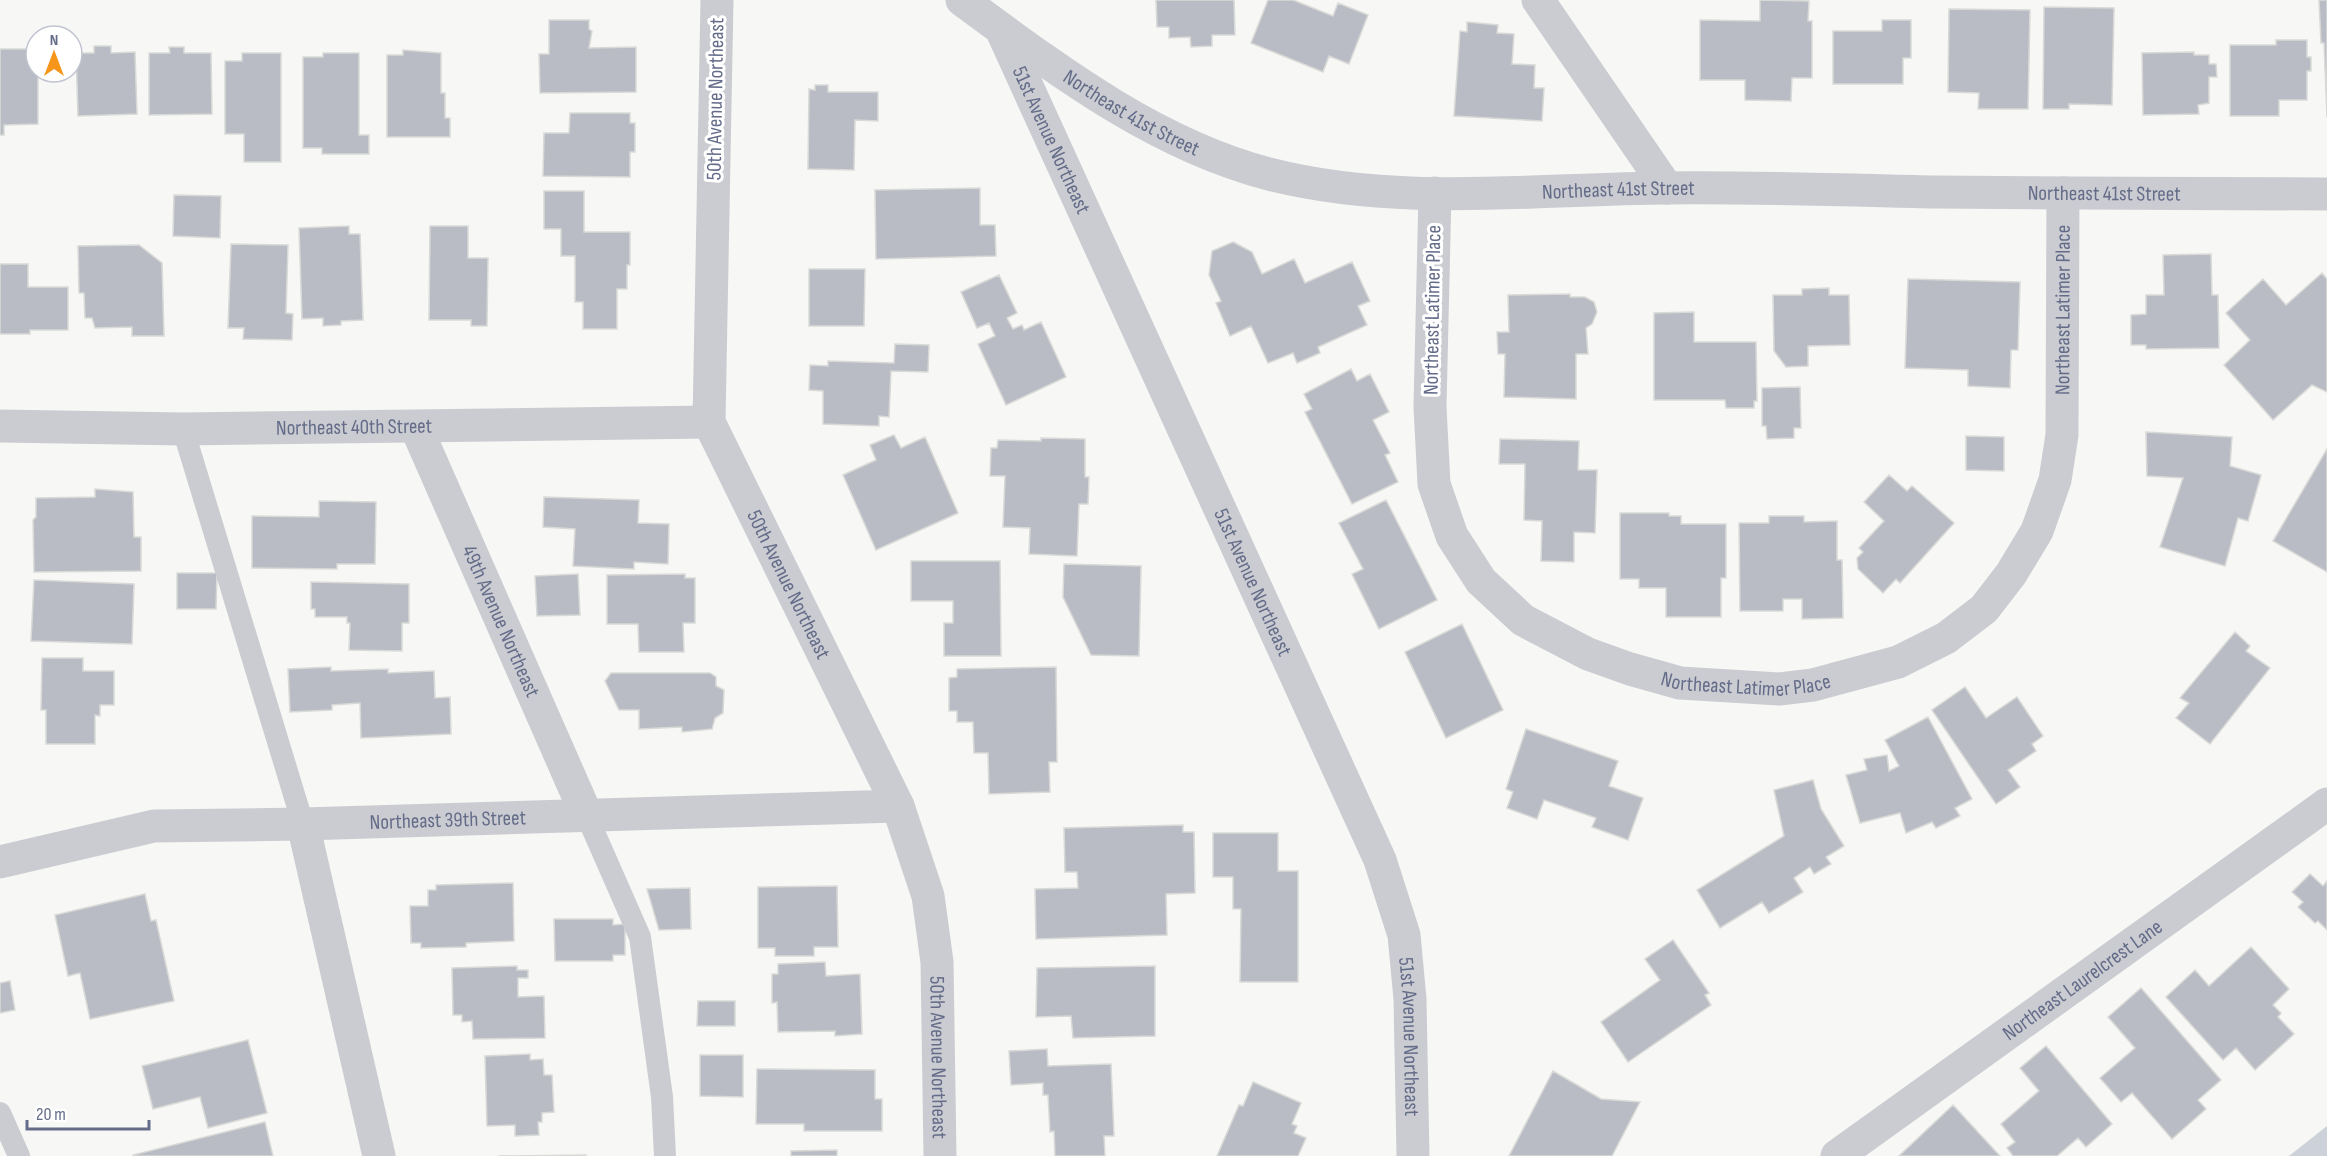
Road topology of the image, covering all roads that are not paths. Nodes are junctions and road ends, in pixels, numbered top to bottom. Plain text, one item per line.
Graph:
1 (717, 0) edge
2 (962, 0) edge
3 (1538, 0) edge
4 (1001, 29) junction
5 (1667, 188) junction
6 (1435, 193) junction
7 (2063, 193) junction
8 (2327, 194) edge
9 (709, 422) junction
10 (0, 426) edge
11 (416, 426) junction
12 (183, 429) junction
13 (2327, 804) edge
14 (898, 806) junction
15 (586, 814) junction
16 (303, 824) junction
17 (0, 862) edge
18 (0, 1113) edge
19 (19, 1156) edge
20 (379, 1156) edge
21 (665, 1156) edge
22 (940, 1156) edge
23 (1413, 1156) edge
24 (1838, 1156) edge

1 - 9 street, 50th Avenue Northeast
2 - 4 street, Northeast 41st Street
3 - 5 street
4 - 6 street, Northeast 41st Street
4 - 23 street, 51st Avenue Northeast
5 - 6 street, Northeast 41st Street
5 - 7 street, Northeast 41st Street
6 - 7 street, Northeast Latimer Place
7 - 8 street, Northeast 41st Street
9 - 11 street, Northeast 40th Street
9 - 14 street, 50th Avenue Northeast
10 - 12 street, Northeast 40th Street
11 - 12 street, Northeast 40th Street
11 - 15 street, 49th Avenue Northeast
12 - 16 lane
13 - 24 street, Northeast Laurelcrest Lane
14 - 15 street, Northeast 39th Street
14 - 22 street, 50th Avenue Northeast
15 - 16 street, Northeast 39th Street
15 - 21 lane
16 - 17 street, Northeast 39th Street
16 - 20 street
18 - 19 lane

